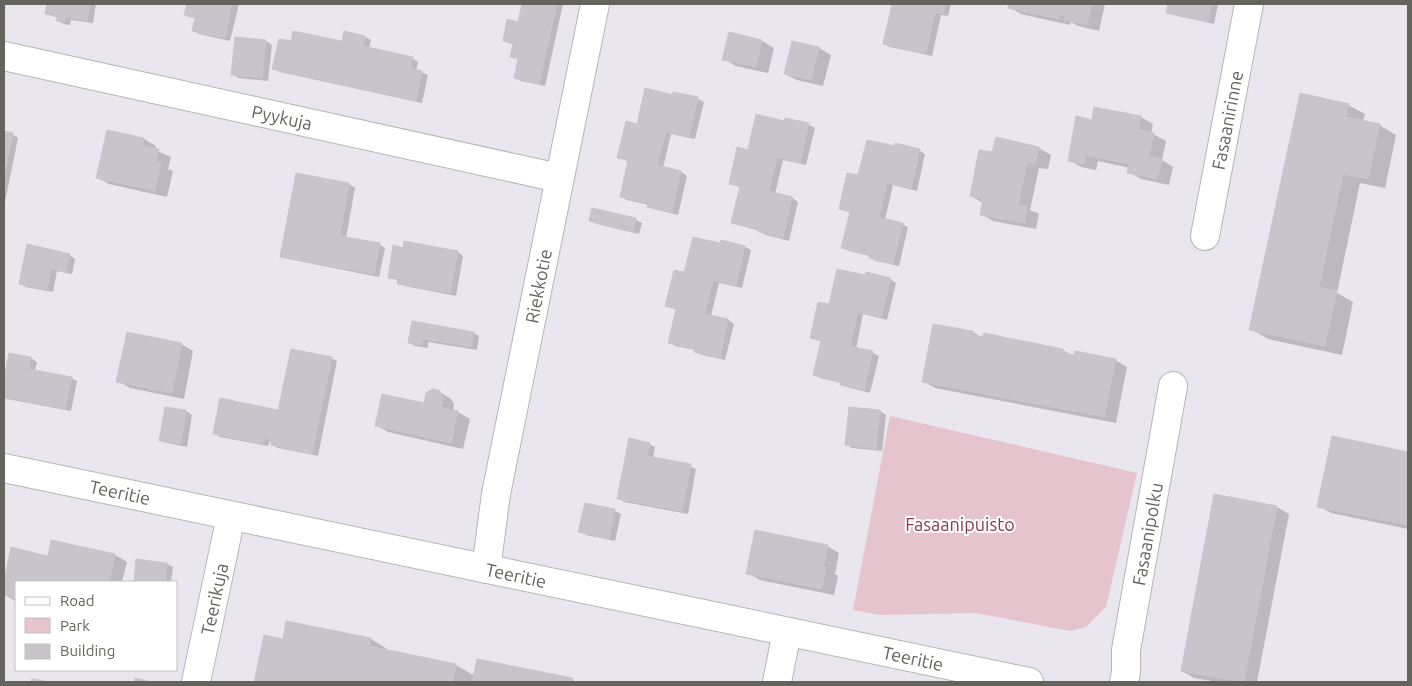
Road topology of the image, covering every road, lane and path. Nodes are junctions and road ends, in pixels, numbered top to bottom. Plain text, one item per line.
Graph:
1 (595, 4) edge
2 (1249, 4) edge
3 (4, 56) edge
4 (559, 178) junction
5 (1205, 236) dead end
6 (1173, 386) dead end
7 (4, 468) edge
8 (232, 516) junction
9 (486, 569) junction
10 (787, 632) junction
11 (196, 682) edge
12 (776, 682) edge
13 (1029, 682) edge
14 (1124, 682) edge

1 - 4 street, Riekkotie
2 - 5 street, Fasaanirinne
3 - 4 street, Pyykuja
4 - 9 street, Riekkotie
6 - 14 street, Fasaanipolku
7 - 8 street, Teeritie
8 - 9 street, Teeritie
8 - 11 street, Teerikuja
9 - 10 street, Teeritie
10 - 12 street
10 - 13 street, Teeritie

